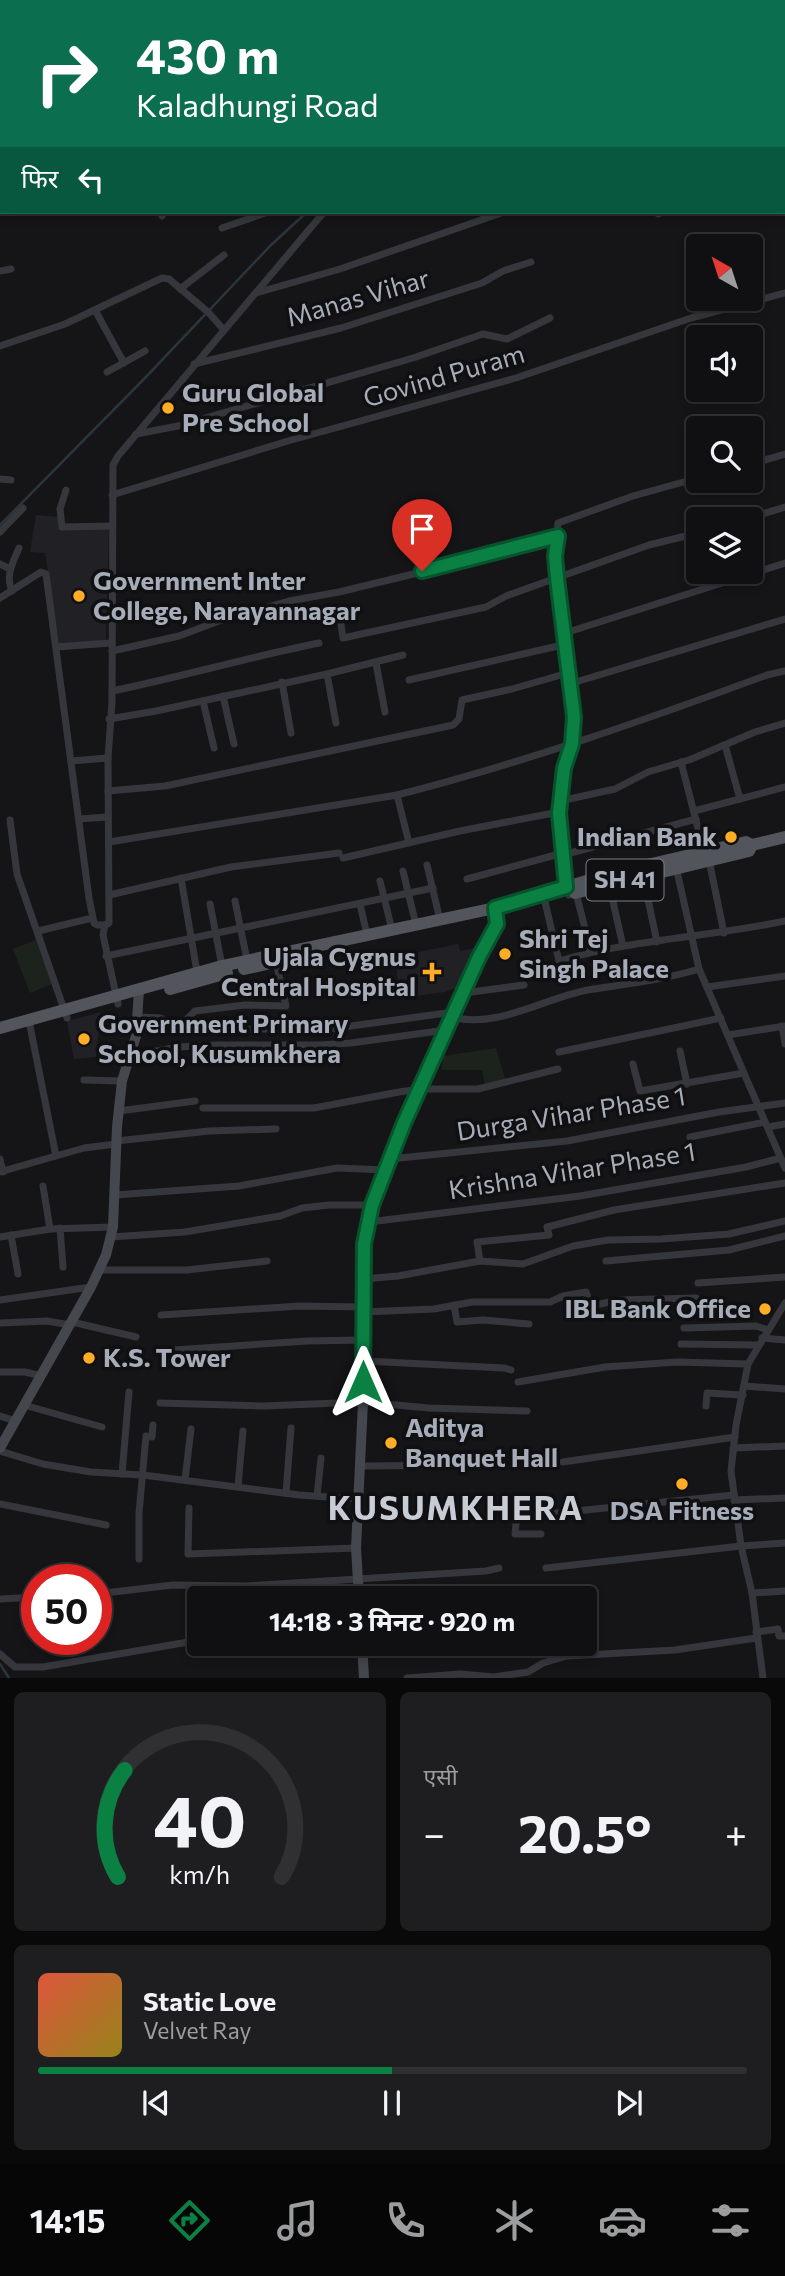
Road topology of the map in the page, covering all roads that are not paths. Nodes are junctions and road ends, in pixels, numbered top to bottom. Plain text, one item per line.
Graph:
1 (262, 214) edge
2 (322, 214) edge
3 (498, 214) edge
4 (222, 228) dead end
5 (224, 255) dead end
6 (531, 262) dead end
7 (11, 269) dead end
8 (0, 271) edge
9 (180, 289) junction
10 (255, 293) junction
11 (785, 293) edge
12 (94, 310) junction
13 (550, 318) dead end
14 (223, 329) junction
15 (0, 346) edge
16 (145, 351) dead end
17 (124, 363) junction
18 (193, 364) junction
19 (107, 372) dead end
20 (135, 434) junction
21 (785, 454) edge
22 (763, 460) edge
23 (0, 479) edge
24 (11, 480) dead end
25 (686, 481) edge
26 (66, 490) dead end
27 (112, 495) junction
28 (785, 507) edge
29 (23, 508) dead end
30 (763, 514) edge
31 (112, 526) junction
32 (0, 531) edge
33 (558, 536) junction
34 (686, 536) edge
35 (19, 548) dead end
36 (785, 563) edge
37 (0, 565) edge
38 (10, 569) junction
39 (557, 578) junction
40 (12, 591) junction
41 (0, 598) edge
42 (340, 618) dead end
43 (785, 619) edge
44 (565, 633) junction
45 (319, 643) dead end
46 (567, 644) junction
47 (56, 647) junction
48 (112, 647) junction
49 (403, 655) dead end
50 (376, 663) junction
51 (785, 671) edge
52 (568, 673) junction
53 (327, 674) junction
54 (409, 680) dead end
55 (282, 682) junction
56 (569, 684) junction
57 (112, 691) junction
58 (223, 696) junction
59 (203, 701) junction
60 (385, 712) dead end
61 (109, 719) junction
62 (336, 723) dead end
63 (785, 723) edge
64 (291, 733) dead end
65 (234, 744) dead end
66 (572, 744) junction
67 (725, 744) junction
68 (214, 748) dead end
69 (108, 758) junction
70 (71, 761) junction
71 (681, 762) junction
72 (785, 789) edge
73 (108, 791) junction
74 (397, 795) junction
75 (740, 799) junction
76 (560, 801) junction
77 (559, 813) junction
78 (695, 815) junction
79 (108, 817) junction
80 (79, 819) junction
81 (10, 820) dead end
82 (785, 836) edge
83 (109, 842) junction
84 (409, 843) junction
85 (563, 854) junction
86 (706, 856) junction
87 (675, 863) junction
88 (427, 865) dead end
89 (402, 871) dead end
90 (643, 876) junction
91 (181, 878) junction
92 (467, 878) dead end
93 (380, 881) dead end
94 (609, 884) junction
95 (433, 888) junction
96 (570, 892) junction
97 (408, 894) junction
98 (109, 895) junction
99 (384, 899) junction
100 (235, 901) dead end
101 (545, 902) junction
102 (210, 904) dead end
103 (360, 904) junction
104 (496, 912) junction
105 (88, 919) dead end
106 (785, 921) edge
107 (441, 923) junction
108 (105, 925) junction
109 (416, 925) junction
110 (240, 928) junction
111 (392, 930) junction
112 (38, 931) junction
113 (216, 933) junction
114 (724, 933) junction
115 (692, 934) junction
116 (192, 938) junction
117 (360, 939) junction
118 (657, 942) junction
119 (623, 946) junction
120 (591, 952) junction
121 (106, 956) junction
122 (247, 960) junction
123 (276, 962) junction
124 (222, 965) junction
125 (699, 969) junction
126 (197, 972) junction
127 (785, 975) edge
128 (524, 985) dead end
129 (707, 987) junction
130 (464, 993) junction
131 (140, 994) junction
132 (117, 1000) junction
133 (453, 1014) junction
134 (66, 1015) junction
135 (139, 1017) junction
136 (721, 1018) junction
137 (30, 1024) junction
138 (784, 1026) edge
139 (0, 1028) edge
140 (250, 1029) dead end
141 (446, 1030) junction
142 (728, 1035) junction
143 (0, 1036) edge
144 (785, 1044) edge
145 (680, 1051) dead end
146 (559, 1052) dead end
147 (130, 1056) junction
148 (632, 1064) dead end
149 (558, 1069) dead end
150 (744, 1073) junction
151 (84, 1080) dead end
152 (122, 1081) junction
153 (687, 1084) junction
154 (420, 1089) junction
155 (195, 1101) dead end
156 (785, 1103) edge
157 (758, 1107) junction
158 (203, 1108) dead end
159 (119, 1111) junction
160 (785, 1124) edge
161 (767, 1125) junction
162 (276, 1129) dead end
163 (690, 1138) dead end
164 (116, 1143) junction
165 (56, 1156) junction
166 (0, 1158) edge
167 (783, 1162) edge
168 (388, 1164) junction
169 (1, 1172) edge
170 (785, 1183) edge
171 (43, 1186) dead end
172 (116, 1195) junction
173 (372, 1205) junction
174 (785, 1221) edge
175 (369, 1222) junction
176 (50, 1228) junction
177 (60, 1228) junction
178 (112, 1232) junction
179 (0, 1235) edge
180 (10, 1235) junction
181 (785, 1236) edge
182 (267, 1261) dead end
183 (481, 1261) junction
184 (606, 1261) dead end
185 (64, 1267) dead end
186 (100, 1270) junction
187 (18, 1274) dead end
188 (785, 1277) edge
189 (363, 1279) junction
190 (698, 1283) dead end
191 (92, 1287) junction
192 (696, 1298) dead end
193 (0, 1300) edge
194 (454, 1305) junction
195 (784, 1306) edge
196 (363, 1309) junction
197 (161, 1315) dead end
198 (0, 1323) edge
199 (71, 1323) junction
200 (529, 1324) dead end
201 (684, 1328) dead end
202 (768, 1330) junction
203 (136, 1337) dead end
204 (363, 1340) junction
205 (785, 1340) edge
206 (760, 1342) junction
207 (681, 1344) dead end
208 (159, 1351) dead end
209 (364, 1361) junction
210 (748, 1364) junction
211 (511, 1370) dead end
212 (0, 1372) edge
213 (42, 1376) junction
214 (518, 1382) dead end
215 (744, 1385) junction
216 (785, 1389) edge
217 (129, 1392) dead end
218 (743, 1395) junction
219 (363, 1402) junction
220 (160, 1403) dead end
221 (24, 1405) junction
222 (706, 1406) dead end
223 (527, 1411) dead end
224 (0, 1416) edge
225 (16, 1421) junction
226 (153, 1425) dead end
227 (102, 1427) dead end
228 (290, 1427) dead end
229 (191, 1429) dead end
230 (243, 1431) dead end
231 (735, 1437) junction
232 (785, 1446) edge
233 (733, 1448) junction
234 (0, 1450) edge
235 (321, 1458) dead end
236 (563, 1462) dead end
237 (499, 1465) dead end
238 (360, 1466) junction
239 (122, 1474) junction
240 (143, 1475) junction
241 (185, 1480) junction
242 (238, 1486) junction
243 (286, 1493) junction
244 (317, 1496) junction
245 (734, 1498) junction
246 (785, 1498) edge
247 (358, 1499) junction
248 (0, 1504) edge
249 (189, 1508) dead end
250 (106, 1525) dead end
251 (541, 1534) dead end
252 (785, 1544) edge
253 (741, 1546) junction
254 (356, 1548) junction
255 (139, 1559) dead end
256 (499, 1568) dead end
257 (546, 1568) dead end
258 (358, 1579) junction
259 (358, 1586) edge
260 (785, 1591) edge
261 (112, 1592) edge
262 (752, 1593) junction
263 (21, 1597) edge
264 (0, 1598) edge
265 (756, 1635) junction
266 (785, 1636) edge
267 (187, 1642) edge
268 (0, 1654) edge
269 (363, 1656) edge
270 (364, 1678) edge
271 (407, 1678) edge
272 (763, 1678) edge

1 - 4 street
2 - 10 street
3 - 10 street
5 - 9 street
6 - 18 street, Manas Vihar
7 - 8 street
9 - 12 street
9 - 14 street
10 - 14 street
11 - 27 street, Govind Puram
12 - 15 street
12 - 17 street
13 - 20 street
14 - 18 street
16 - 17 street
17 - 19 street
18 - 20 street
20 - 27 street
21 - 22 street
23 - 24 street
25 - 33 street
26 - 31 street
27 - 31 street
28 - 30 street
29 - 32 street
31 - 48 street
33 - 39 street
33 - 48 street
34 - 39 street
35 - 38 street
36 - 44 street
37 - 38 street
38 - 40 street
39 - 42 street
39 - 44 street
40 - 41 street
40 - 47 street
43 - 56 street
44 - 46 street
45 - 57 street
46 - 52 street
46 - 54 street
47 - 48 street
47 - 70 street
48 - 57 street
49 - 50 street
50 - 53 street
50 - 60 street
51 - 66 street
52 - 56 street
52 - 73 street
53 - 55 street
53 - 62 street
55 - 58 street
55 - 64 street
56 - 66 street
57 - 61 street
58 - 59 street
58 - 65 street
59 - 61 street
59 - 68 street
61 - 69 street
63 - 67 street
66 - 74 street
66 - 76 street
67 - 71 street
67 - 75 street
69 - 70 street
69 - 73 street
70 - 80 street
71 - 76 street
71 - 78 street
72 - 75 street
73 - 79 street
74 - 83 street
74 - 84 street
75 - 78 street
76 - 77 street
77 - 84 street
77 - 85 street
78 - 85 street
78 - 86 street
79 - 80 street
79 - 83 street
80 - 108 street
81 - 112 street
82 - 86 main road, SH 41
83 - 98 street
84 - 91 street
85 - 92 street
85 - 96 street
86 - 87 main road, SH 41
86 - 114 street
87 - 90 main road, SH 41
87 - 96 main road, SH 41
87 - 115 street
88 - 95 street
89 - 97 street
90 - 94 main road, SH 41
90 - 118 street
91 - 98 street
91 - 116 street
93 - 99 street
94 - 96 main road, SH 41
94 - 119 street
95 - 97 street
95 - 107 street
96 - 101 main road, SH 41
96 - 104 main road, SH 41
96 - 120 street
97 - 99 street
97 - 109 street
98 - 108 street
99 - 103 street
99 - 111 street
100 - 110 street
101 - 104 main road, SH 41
101 - 120 street
102 - 113 street
103 - 110 street
103 - 117 street
104 - 107 main road, SH 41
104 - 130 main road
105 - 112 street
106 - 114 street
107 - 109 main road, SH 41
107 - 117 main road, SH 41
108 - 121 street
109 - 111 main road, SH 41
110 - 113 street
110 - 122 street
111 - 117 main road, SH 41
112 - 134 street
113 - 116 street
113 - 124 street
114 - 115 street
115 - 118 street
115 - 125 street
116 - 121 street
116 - 126 street
117 - 122 main road, SH 41
117 - 123 main road, SH 41
118 - 119 street
119 - 120 street
121 - 132 street
122 - 124 main road, SH 41
123 - 131 main road, SH 41
123 - 135 street
124 - 126 main road, SH 41
125 - 129 street
125 - 133 street
126 - 131 main road, SH 41
127 - 129 street
128 - 130 street
129 - 136 street
130 - 133 main road
131 - 132 main road, SH 41
131 - 135 main road
132 - 134 main road, SH 41
133 - 140 street
133 - 141 main road
134 - 137 main road, SH 41
135 - 147 main road
136 - 142 street
136 - 146 street
137 - 139 main road, SH 41
137 - 143 main road, SH 41
137 - 165 street
138 - 142 street
138 - 144 street
141 - 147 street
141 - 154 main road
142 - 150 street
145 - 153 street
147 - 152 main road
148 - 153 street
149 - 154 street
150 - 153 street
150 - 157 street
151 - 152 street
152 - 159 main road
154 - 158 street
154 - 168 main road
155 - 159 street
156 - 157 street, Durga Vihar Phase 1
157 - 161 street
157 - 168 street, Durga Vihar Phase 1
159 - 164 main road
160 - 161 street
161 - 163 street
161 - 167 street
162 - 164 street
164 - 165 street
164 - 172 main road
165 - 169 street
166 - 169 street
167 - 175 street, Krishna Vihar Phase 1
168 - 172 street, Durga Vihar Phase 1
168 - 173 main road
170 - 183 street
171 - 176 street
172 - 178 main road
173 - 175 main road
173 - 178 street
174 - 183 street
175 - 189 main road
176 - 177 street
176 - 180 street
177 - 178 street
177 - 185 street
178 - 186 main road
179 - 180 street
180 - 187 street
181 - 184 street
182 - 186 street
183 - 189 street
186 - 191 main road
188 - 190 street
189 - 196 main road
191 - 193 street
191 - 199 main road
192 - 194 street
194 - 196 street
194 - 200 street
195 - 202 street
196 - 197 street
196 - 204 main road
198 - 199 street
199 - 203 street
199 - 213 main road
201 - 202 street
202 - 206 street
204 - 208 street
204 - 209 main road
205 - 206 street
206 - 207 street
206 - 210 street
209 - 211 street
209 - 219 main road
210 - 214 street
210 - 215 street
212 - 213 street
213 - 221 main road
215 - 216 street
215 - 218 street
217 - 239 street
218 - 222 street
218 - 231 street
219 - 220 street
219 - 223 street
219 - 238 main road
221 - 225 main road
221 - 227 street
224 - 225 street
225 - 234 main road
226 - 240 street
228 - 243 street
229 - 241 street
230 - 242 street
231 - 233 street
231 - 236 street
232 - 233 street
233 - 245 street
234 - 239 street
235 - 244 street
237 - 238 street
238 - 247 main road
239 - 240 street
240 - 241 street
240 - 255 street
241 - 242 street
242 - 243 street
243 - 244 street
244 - 247 street
245 - 246 street
245 - 251 street
245 - 253 street
247 - 254 main road
248 - 250 street
249 - 254 street
252 - 253 street
253 - 257 street
253 - 262 street
254 - 258 main road
256 - 258 street
258 - 259 main road
258 - 261 street
260 - 262 street
262 - 265 street
263 - 264 street
265 - 266 street
265 - 271 street
265 - 272 street
267 - 268 street
269 - 270 main road

